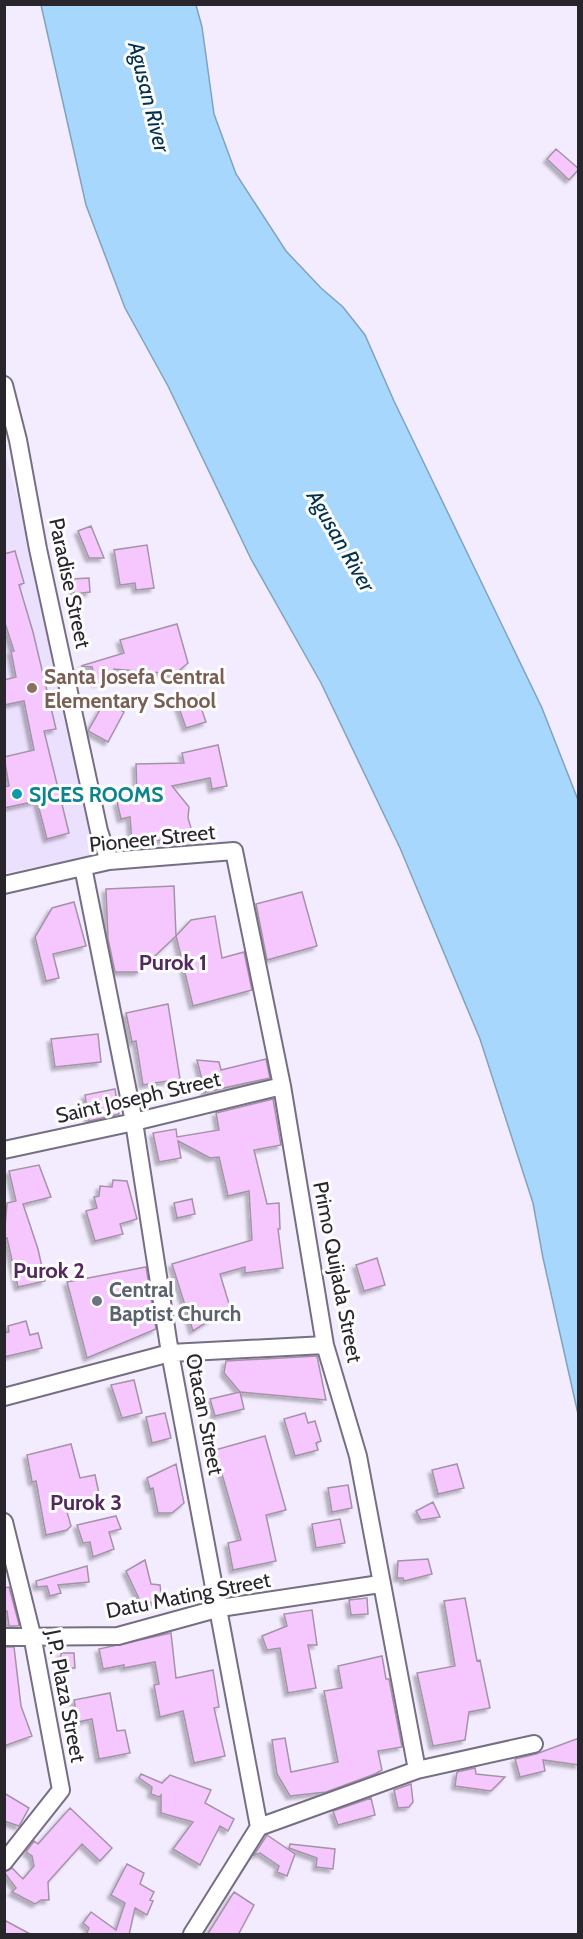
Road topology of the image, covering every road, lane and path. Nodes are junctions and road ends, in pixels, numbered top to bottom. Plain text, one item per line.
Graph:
1 (4, 385) edge
2 (234, 851) joint
3 (110, 861) junction
4 (84, 867) junction
5 (4, 885) edge
6 (282, 1086) junction
7 (134, 1122) junction
8 (4, 1150) edge
9 (325, 1345) junction
10 (170, 1353) junction
11 (4, 1397) edge
12 (4, 1522) edge
13 (380, 1584) junction
14 (220, 1608) junction
15 (32, 1635) junction
16 (4, 1637) edge
17 (534, 1744) dead end
18 (417, 1770) junction
19 (259, 1827) junction
20 (4, 1862) edge
21 (192, 1935) edge

1 - 3 street, Paradise Street
2 - 3 street, Pioneer Street
2 - 6 street, Primo Quijada Street
3 - 4 street, Pioneer Street
4 - 5 street, Pioneer Street
4 - 7 street, Otacan Street
6 - 7 street, Saint Joseph Street
6 - 9 street, Primo Quijada Street
7 - 8 street, Saint Joseph Street
7 - 10 street, Otacan Street
9 - 10 street
9 - 13 street, Primo Quijada Street
10 - 11 street
10 - 14 street, Otacan Street
12 - 15 street, J.P. Plaza Street
13 - 14 street, Datu Mating Street
13 - 18 street, Primo Quijada Street
14 - 15 street, Datu Mating Street
14 - 19 street, Otacan Street
15 - 16 street, Datu Mating Street
15 - 20 street, J.P. Plaza Street
17 - 18 street
18 - 19 street
19 - 21 street

